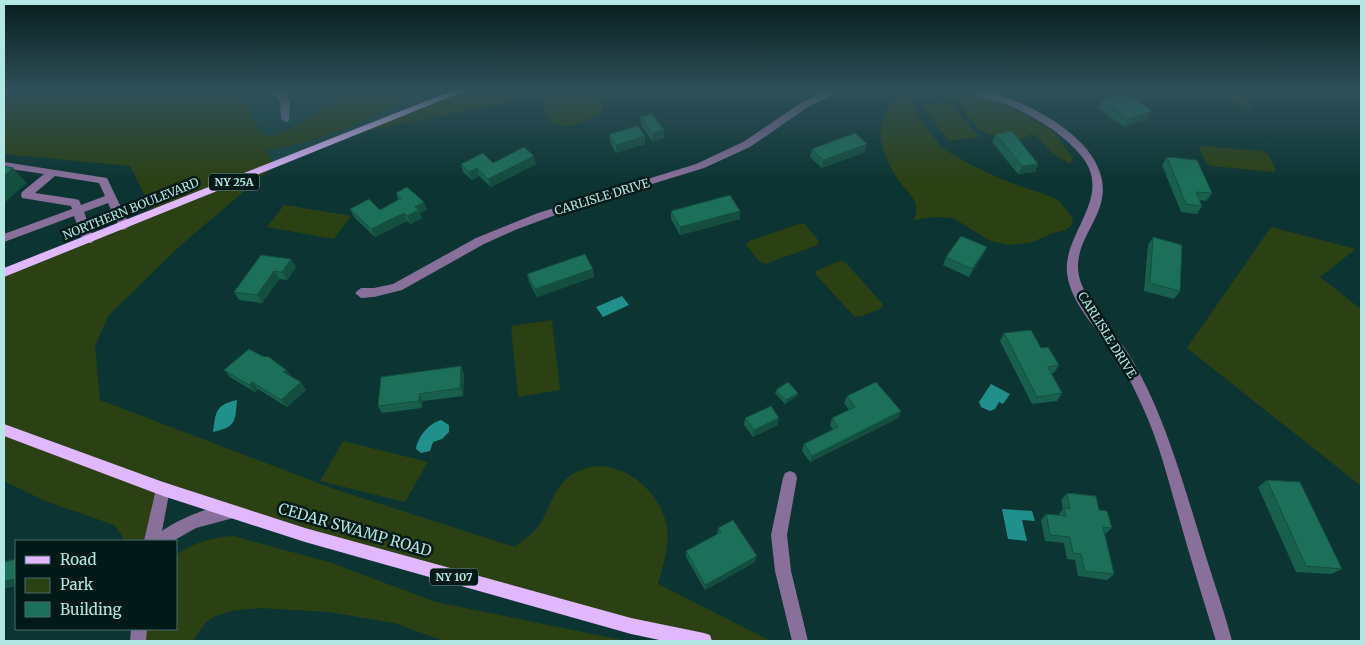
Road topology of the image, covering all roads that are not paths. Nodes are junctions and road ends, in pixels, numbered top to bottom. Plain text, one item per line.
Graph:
1 (389, 120) edge
2 (784, 120) edge
3 (1043, 120) edge
4 (4, 165) edge
5 (53, 172) junction
6 (111, 198) junction
7 (79, 211) junction
8 (124, 226) junction
9 (4, 238) edge
10 (88, 240) junction
11 (4, 273) edge
12 (362, 293) dead end
13 (4, 430) edge
14 (790, 478) dead end
15 (163, 490) junction
16 (232, 512) junction
17 (152, 540) edge
18 (163, 540) edge
19 (704, 641) edge
20 (800, 641) edge
21 (1224, 641) edge

1 - 8 main road, NORTHERN BOULEVARD / NY 25A
2 - 12 street, CARLISLE DRIVE
3 - 21 street, CARLISLE DRIVE
4 - 5 street
5 - 6 street
5 - 7 street
6 - 7 street
6 - 8 street
7 - 9 street
7 - 10 street
8 - 10 main road, NORTHERN BOULEVARD / NY 25A
10 - 11 main road, NORTHERN BOULEVARD / NY 25A
13 - 15 main road, CEDAR SWAMP ROAD / NY 107
14 - 20 street
15 - 16 main road, CEDAR SWAMP ROAD / NY 107
15 - 17 street
16 - 18 street
16 - 19 main road, CEDAR SWAMP ROAD / NY 107

